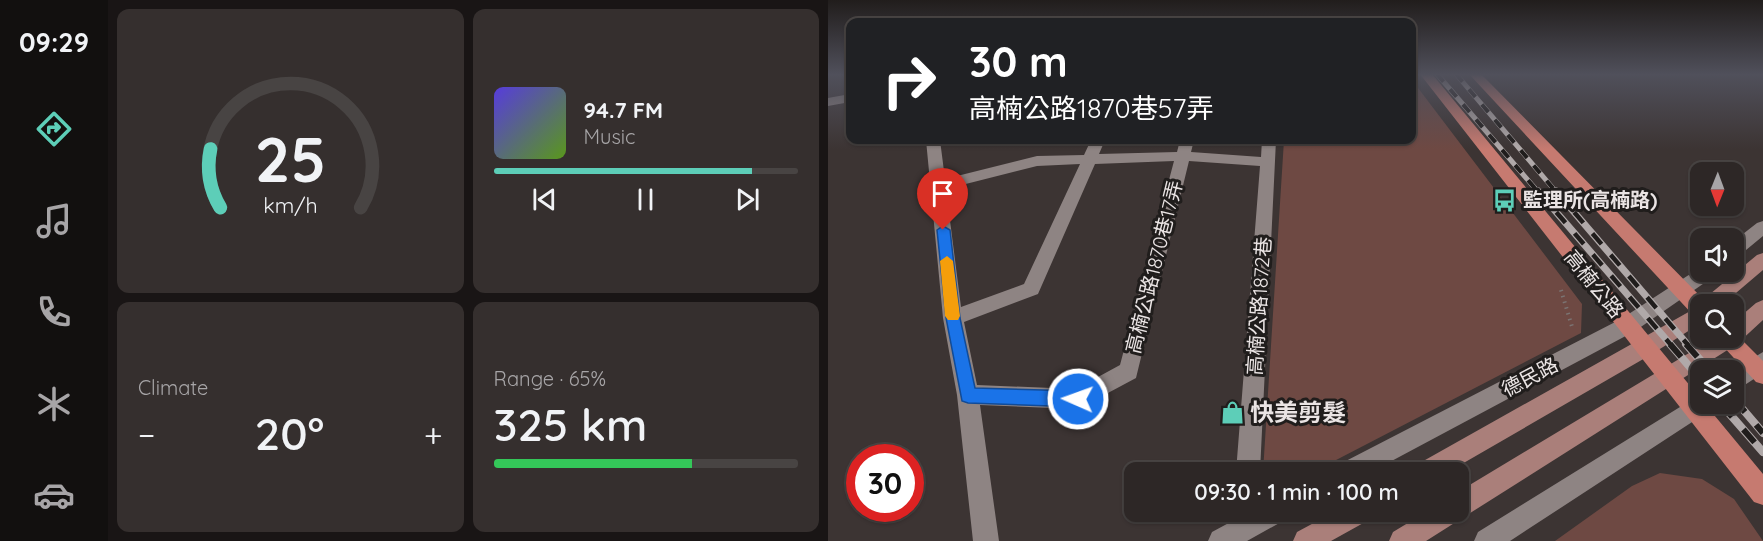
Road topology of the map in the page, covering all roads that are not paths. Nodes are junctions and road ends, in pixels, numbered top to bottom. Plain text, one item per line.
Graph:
1 (843, 99) edge
2 (1446, 99) edge
3 (1498, 99) edge
4 (828, 102) edge
5 (934, 144) edge
6 (1096, 144) edge
7 (1269, 144) edge
8 (1184, 148) edge
9 (1091, 157) junction
10 (1268, 162) junction
11 (939, 186) junction
12 (1763, 227) edge
13 (1744, 242) edge
14 (1763, 260) edge
15 (1694, 282) edge
16 (1683, 290) junction
17 (1723, 294) edge
18 (1690, 298) edge
19 (1763, 308) edge
20 (953, 318) junction
21 (1690, 318) edge
22 (1628, 325) junction
23 (1744, 325) edge
24 (1645, 348) junction
25 (1712, 348) edge
26 (1741, 348) edge
27 (1761, 368) edge
28 (1668, 375) junction
29 (1744, 377) edge
30 (968, 395) junction
31 (1690, 398) edge
32 (1690, 411) edge
33 (1704, 414) edge
34 (1249, 462) edge
35 (1367, 462) edge
36 (1444, 462) edge
37 (1763, 494) edge
38 (1469, 499) edge
39 (1340, 522) edge
40 (1433, 522) edge
41 (1245, 527) edge
42 (986, 541) edge
43 (1221, 541) edge
44 (1306, 541) edge
45 (1402, 541) edge
46 (1487, 541) edge

1 - 4 street
2 - 22 main road, 高楠公路
3 - 16 main road
5 - 11 street
6 - 9 street
7 - 10 street, 高楠公路1872巷
8 - 9 street
8 - 10 street
8 - 30 street, 高楠公路1870巷17弄
9 - 11 street
9 - 20 street
10 - 34 street, 高楠公路1872巷
11 - 20 street
12 - 13 street
14 - 17 street
15 - 16 street, 德民路
16 - 18 main road
16 - 22 street, 德民路
19 - 23 street
20 - 30 street
21 - 24 street, 德民路
22 - 24 main road, 高楠公路
22 - 35 street, 德民路
24 - 28 main road, 高楠公路
24 - 36 street, 德民路
25 - 28 street
26 - 27 main road
27 - 29 street
28 - 31 main road, 高楠公路
28 - 38 street
30 - 42 street
32 - 46 street
33 - 37 main road, 高楠公路
39 - 44 street
40 - 45 street
41 - 43 street

